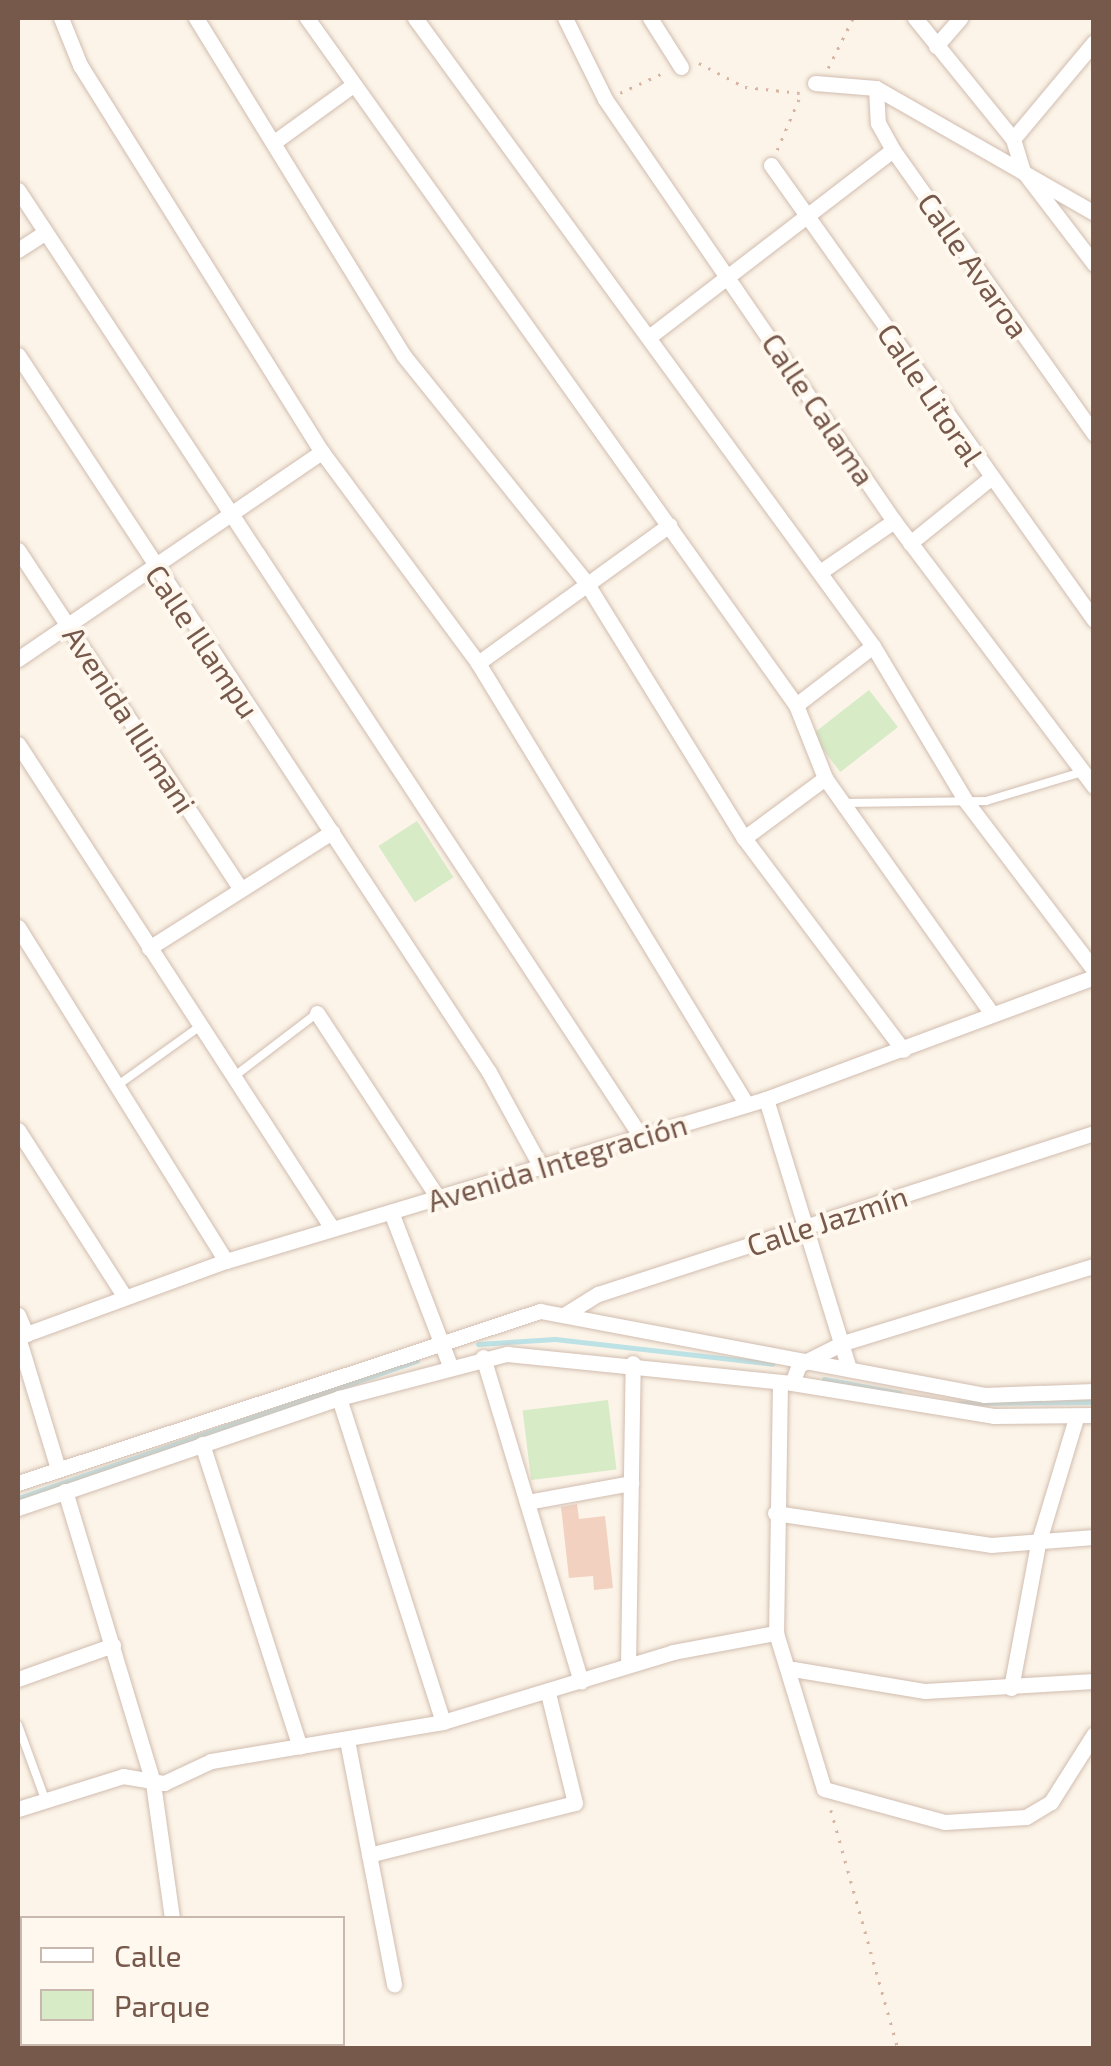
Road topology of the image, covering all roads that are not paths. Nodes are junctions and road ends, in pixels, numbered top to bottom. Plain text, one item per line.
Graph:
1 (61, 18) edge
2 (196, 18) edge
3 (307, 18) edge
4 (415, 18) edge
5 (566, 18) edge
6 (650, 18) edge
7 (915, 18) edge
8 (960, 18) edge
9 (1094, 42) edge
10 (936, 46) junction
11 (681, 66) road end
12 (353, 85) junction
13 (808, 88) road end
14 (876, 88) junction
15 (1012, 139) junction
16 (276, 140) junction
17 (894, 150) junction
18 (771, 165) road end
19 (1023, 171) junction
20 (18, 190) edge
21 (1094, 213) edge
22 (814, 218) junction
23 (43, 234) junction
24 (18, 250) edge
25 (1094, 264) edge
26 (731, 277) junction
27 (650, 337) junction
28 (18, 355) edge
29 (1094, 434) edge
30 (322, 452) junction
31 (988, 480) junction
32 (236, 514) junction
33 (894, 521) junction
34 (670, 525) junction
35 (910, 543) junction
36 (18, 550) edge
37 (155, 570) junction
38 (820, 572) junction
39 (587, 584) junction
40 (1094, 620) edge
41 (68, 626) junction
42 (873, 646) junction
43 (18, 658) edge
44 (478, 663) junction
45 (796, 705) junction
46 (18, 744) edge
47 (1082, 772) junction
48 (825, 778) junction
49 (1094, 786) edge
50 (965, 800) junction
51 (846, 803) junction
52 (332, 832) junction
53 (744, 838) junction
54 (241, 888) junction
55 (20, 934) edge
56 (149, 948) junction
57 (1094, 973) edge
58 (317, 1013) joint
59 (992, 1014) junction
60 (200, 1027) junction
61 (903, 1050) junction
62 (236, 1075) junction
63 (118, 1085) junction
64 (766, 1099) junction
65 (747, 1105) junction
66 (18, 1130) edge
67 (1094, 1132) edge
68 (640, 1135) junction
69 (540, 1166) junction
70 (438, 1198) junction
71 (390, 1212) junction
72 (332, 1228) junction
73 (806, 1228) junction
74 (226, 1261) junction
75 (1094, 1266) edge
76 (124, 1294) junction
77 (18, 1315) edge
78 (564, 1315) junction
79 (20, 1336) edge
80 (442, 1338) junction
81 (843, 1343) junction
82 (483, 1356) junction
83 (808, 1360) junction
84 (633, 1363) junction
85 (450, 1366) junction
86 (849, 1370) junction
87 (786, 1383) junction
88 (1094, 1391) edge
89 (340, 1398) junction
90 (1094, 1415) edge
91 (1076, 1418) junction
92 (202, 1444) junction
93 (58, 1468) junction
94 (18, 1483) edge
95 (631, 1483) junction
96 (65, 1492) junction
97 (527, 1502) junction
98 (18, 1508) edge
99 (775, 1513) junction
100 (1094, 1538) edge
101 (1038, 1544) junction
102 (776, 1633) junction
103 (113, 1645) junction
104 (628, 1665) junction
105 (793, 1669) junction
106 (18, 1678) edge
107 (1094, 1680) edge
108 (581, 1682) junction
109 (1011, 1688) junction
110 (548, 1692) junction
111 (443, 1722) junction
112 (18, 1726) edge
113 (1094, 1734) edge
114 (347, 1740) junction
115 (300, 1747) junction
116 (153, 1782) junction
117 (45, 1799) junction
118 (18, 1810) edge
119 (369, 1855) junction
120 (172, 1916) edge
121 (18, 1930) edge
122 (18, 1937) edge
123 (394, 1985) dead end

1 - 30 street
2 - 16 street
3 - 12 street
4 - 27 street
5 - 26 street, Calle Calama
6 - 11 street
7 - 10 street
8 - 10 street
9 - 15 street
10 - 15 street
12 - 16 street
12 - 34 street
13 - 14 street
14 - 17 street, Calle Avaroa
14 - 19 street
15 - 19 street
16 - 39 street
17 - 22 street
17 - 29 street, Calle Avaroa
18 - 22 street, Calle Litoral
19 - 21 street
19 - 25 street
20 - 23 street
22 - 26 street
22 - 31 street, Calle Litoral
23 - 24 street
23 - 32 street
26 - 27 street
26 - 33 street, Calle Calama
27 - 38 street
28 - 37 street, Calle Illampu
30 - 32 street
30 - 44 street
31 - 35 street
31 - 40 street, Calle Litoral
32 - 37 street
32 - 68 street
33 - 35 street, Calle Calama
33 - 38 street
34 - 39 street
34 - 45 street
35 - 47 street, Calle Calama
36 - 41 street, Avenida Illimani
37 - 41 street
37 - 52 street, Calle Illampu
38 - 42 street
39 - 44 street
39 - 53 street
41 - 43 street
41 - 54 street, Avenida Illimani
42 - 45 street
42 - 50 street
44 - 65 street
45 - 48 street
46 - 56 street
47 - 49 street, Calle Calama
47 - 50 lane
48 - 51 street
48 - 53 street
50 - 51 lane
50 - 57 street
51 - 59 street
52 - 54 street
52 - 69 street, Calle Illampu
53 - 61 street
54 - 56 street
55 - 63 street
56 - 60 street
57 - 59 street, Avenida Integración
58 - 62 lane
58 - 70 street
59 - 61 street, Avenida Integración
60 - 62 street
60 - 63 lane
61 - 64 street, Avenida Integración
62 - 72 street
63 - 74 street
64 - 65 street, Avenida Integración
64 - 73 street
65 - 68 street, Avenida Integración
66 - 76 street
67 - 73 street, Calle Jazmín
68 - 69 street, Avenida Integración
69 - 70 street, Avenida Integración
70 - 71 street, Avenida Integración
71 - 72 street, Avenida Integración
71 - 80 street
72 - 74 street, Avenida Integración
73 - 78 street, Calle Jazmín
73 - 81 street
74 - 76 street, Avenida Integración
75 - 81 street
76 - 79 street, Avenida Integración
77 - 79 street
78 - 80 street
78 - 83 street
79 - 93 street
80 - 85 street
80 - 93 street
81 - 83 street
81 - 86 street
82 - 84 street
82 - 85 street
82 - 97 street
83 - 86 street
83 - 87 street
84 - 87 street
84 - 95 street
85 - 89 street
86 - 88 street
87 - 91 street
87 - 99 street
89 - 92 street
89 - 111 street
90 - 91 street
91 - 101 street
92 - 96 street
92 - 115 street
93 - 94 street
95 - 97 street
95 - 104 street
96 - 98 street
96 - 103 street
97 - 108 street
99 - 101 street
99 - 102 street
100 - 101 street
101 - 109 street
102 - 104 street
102 - 105 street
103 - 106 street
103 - 116 street
104 - 108 street
105 - 109 street
105 - 113 street
107 - 109 street
108 - 110 street
110 - 111 street
110 - 119 street
111 - 114 street
112 - 117 lane
114 - 115 street
114 - 119 street
115 - 116 street
116 - 117 street
116 - 120 street
117 - 118 street
119 - 123 street
121 - 122 street

